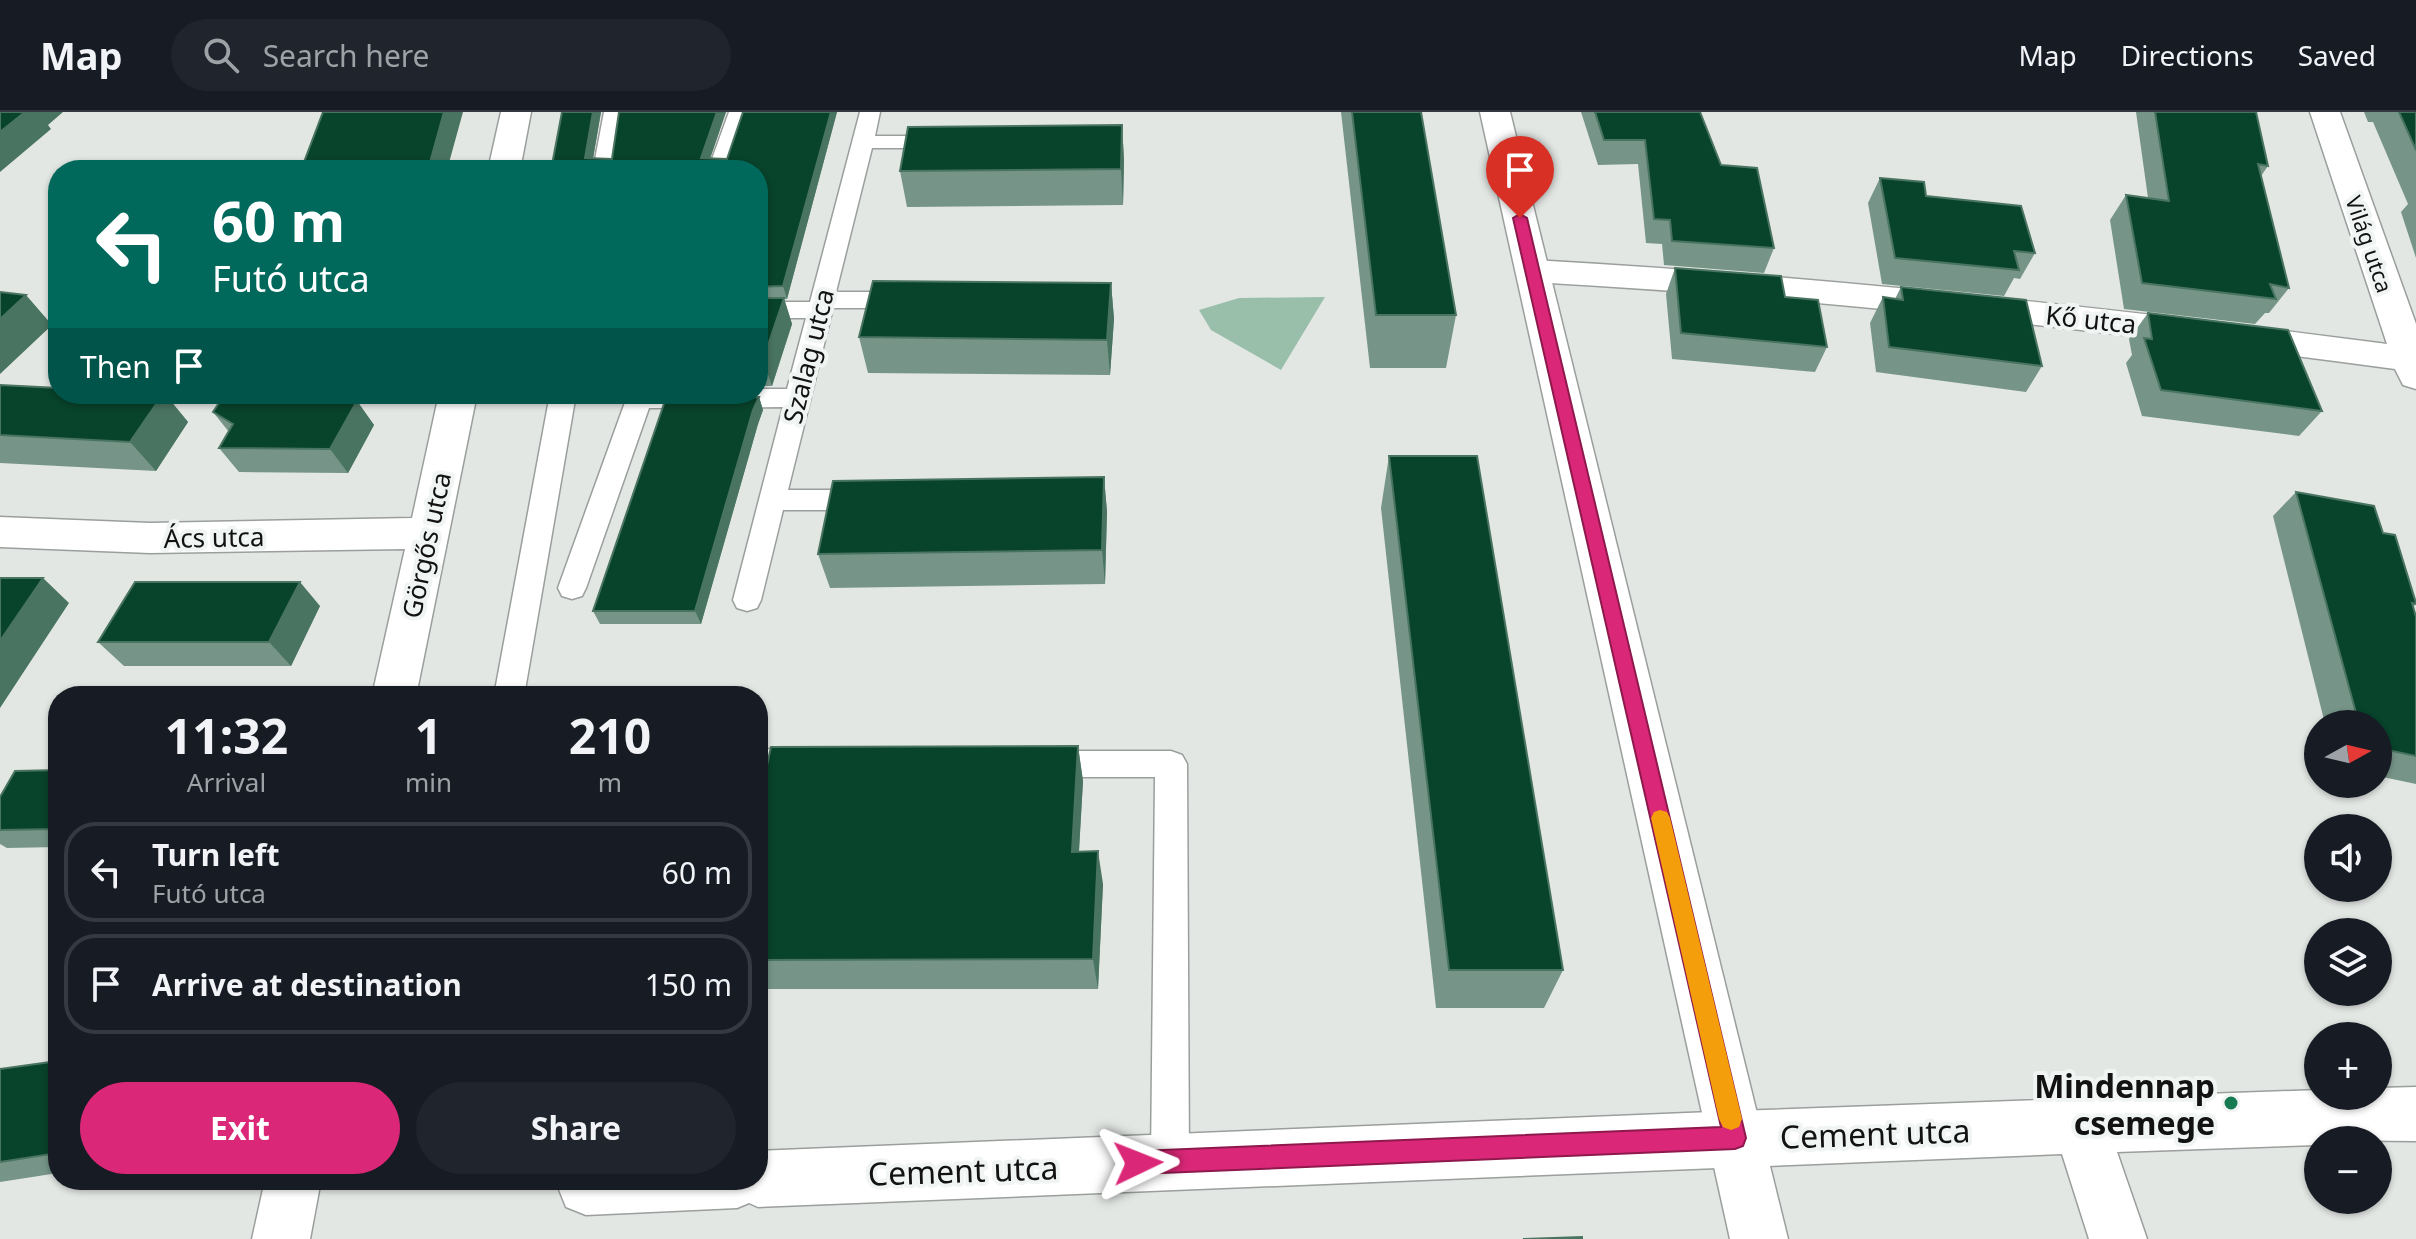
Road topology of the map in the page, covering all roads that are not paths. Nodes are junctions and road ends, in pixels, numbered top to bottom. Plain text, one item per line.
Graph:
1 (516, 112) edge
2 (614, 112) edge
3 (739, 112) edge
4 (870, 112) edge
5 (1495, 112) edge
6 (2325, 112) edge
7 (862, 142) junction
8 (969, 142) edge
9 (506, 160) edge
10 (606, 160) edge
11 (722, 160) edge
12 (1533, 271) junction
13 (931, 300) edge
14 (821, 305) junction
15 (768, 309) edge
16 (2413, 368) edge
17 (768, 398) edge
18 (798, 398) junction
19 (456, 404) edge
20 (561, 404) edge
21 (638, 404) edge
22 (772, 500) junction
23 (899, 500) edge
24 (0, 532) edge
25 (429, 533) junction
26 (572, 588) dead end
27 (747, 600) dead end
28 (396, 686) edge
29 (511, 686) edge
30 (768, 762) edge
31 (838, 763) edge
32 (1012, 764) edge
33 (2416, 1114) edge
34 (2081, 1126) junction
35 (1735, 1138) junction
36 (1170, 1161) junction
37 (768, 1179) edge
38 (291, 1190) edge
39 (281, 1239) edge
40 (1759, 1239) edge
41 (2118, 1239) edge

1 - 9 street
2 - 10 lane
3 - 11 lane
4 - 7 lane, Szalag utca
5 - 12 street
6 - 16 street, Világ utca
7 - 8 lane
7 - 14 lane, Szalag utca
12 - 16 street, Kő utca
12 - 35 street
13 - 14 lane
14 - 15 lane
14 - 18 lane, Szalag utca
17 - 18 lane
18 - 22 lane, Szalag utca
19 - 25 street, Görgős utca
20 - 29 lane
21 - 26 lane
22 - 23 lane
22 - 27 lane, Szalag utca
24 - 25 street, Ács utca
25 - 28 street, Görgős utca
30 - 31 lane
32 - 36 lane
33 - 34 street, Cement utca
34 - 35 street, Cement utca
34 - 41 street
35 - 36 street, Cement utca
35 - 40 street
36 - 37 street, Cement utca
38 - 39 street

